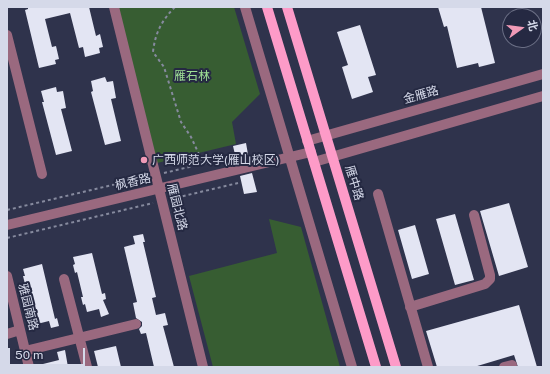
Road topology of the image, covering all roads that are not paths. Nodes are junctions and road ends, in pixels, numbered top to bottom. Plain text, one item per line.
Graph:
1 (114, 7) edge
2 (245, 7) edge
3 (267, 7) edge
4 (287, 7) edge
5 (7, 35) edge
6 (543, 74) edge
7 (543, 96) edge
8 (326, 136) junction
9 (307, 141) junction
10 (332, 156) junction
11 (312, 157) junction
12 (290, 158) junction
13 (42, 174) dead end
14 (159, 189) junction
15 (378, 194) dead end
16 (474, 215) dead end
17 (7, 225) edge
18 (7, 276) edge
19 (64, 279) dead end
20 (410, 307) junction
21 (136, 324) dead end
22 (20, 330) junction
23 (7, 334) edge
24 (79, 338) junction
25 (26, 351) junction
26 (29, 367) edge
27 (87, 367) edge
28 (203, 367) edge
29 (352, 367) edge
30 (376, 367) edge
31 (396, 367) edge
32 (428, 367) edge

1 - 14 street, 雁园北路
2 - 12 street
3 - 9 main road
4 - 8 main road, 雁中路
5 - 13 street
6 - 8 street, 金雁路
7 - 10 street
8 - 9 street, 金雁路
8 - 10 main road, 雁中路
9 - 11 main road
10 - 11 street
10 - 31 main road, 雁中路
11 - 12 street, 枫香路
11 - 30 main road
12 - 14 street, 枫香路
12 - 29 street
14 - 17 street, 枫香路
14 - 28 street, 雁园北路
15 - 20 street
16 - 20 street
18 - 22 street, 雅园南路
19 - 24 street
20 - 32 street
21 - 24 street
22 - 23 street
22 - 25 street, 雅园南路
24 - 25 street
24 - 27 street
25 - 26 street, 雅园南路

